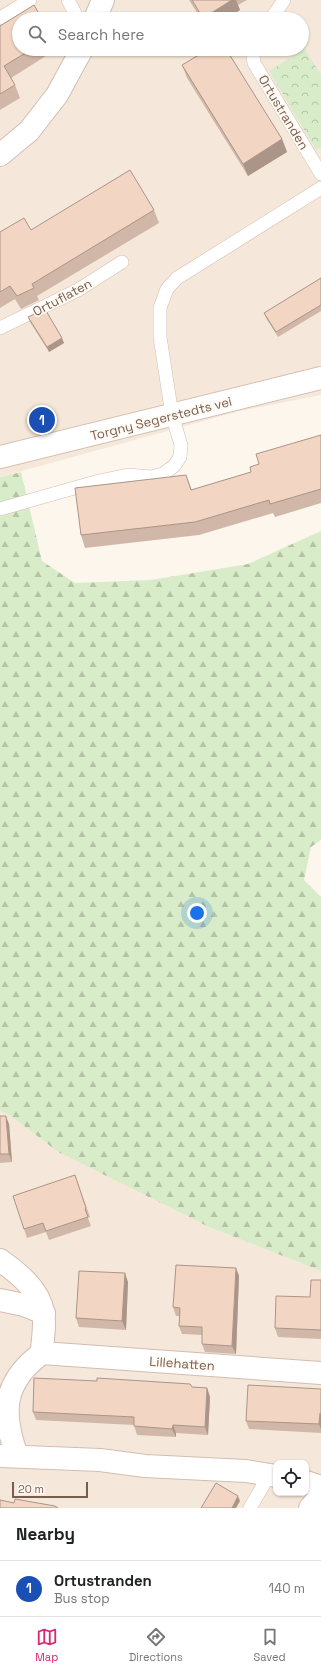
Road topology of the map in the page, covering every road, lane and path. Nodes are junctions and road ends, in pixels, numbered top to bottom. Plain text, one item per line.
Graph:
1 (30, 0) edge
2 (68, 0) edge
3 (103, 0) edge
4 (284, 0) edge
5 (74, 12) edge
6 (98, 12) edge
7 (276, 12) edge
8 (0, 18) edge
9 (78, 56) edge
10 (253, 56) edge
11 (0, 155) edge
12 (321, 174) edge
13 (321, 188) edge
14 (122, 262) dead end
15 (0, 328) edge
16 (321, 378) edge
17 (172, 415) junction
18 (0, 457) edge
19 (0, 509) edge
20 (0, 1260) edge
21 (0, 1300) edge
22 (44, 1313) junction
23 (42, 1353) junction
24 (321, 1373) edge
25 (8, 1456) edge
26 (273, 1476) edge
27 (309, 1483) edge
28 (321, 1486) edge
29 (321, 1495) edge
30 (250, 1508) edge
31 (310, 1508) edge

1 - 8 lane
2 - 5 lane
3 - 6 street
4 - 7 lane
9 - 11 street
10 - 12 lane, Ortustranden
13 - 17 lane
14 - 15 lane, Ortuflaten
16 - 17 street, Torgny Segerstedts vei
17 - 18 street, Torgny Segerstedts vei
17 - 19 lane
20 - 22 street
21 - 22 street
22 - 23 street
23 - 24 street, Lillehatten
23 - 25 street
25 - 26 street
26 - 30 lane
27 - 28 street
29 - 31 street

